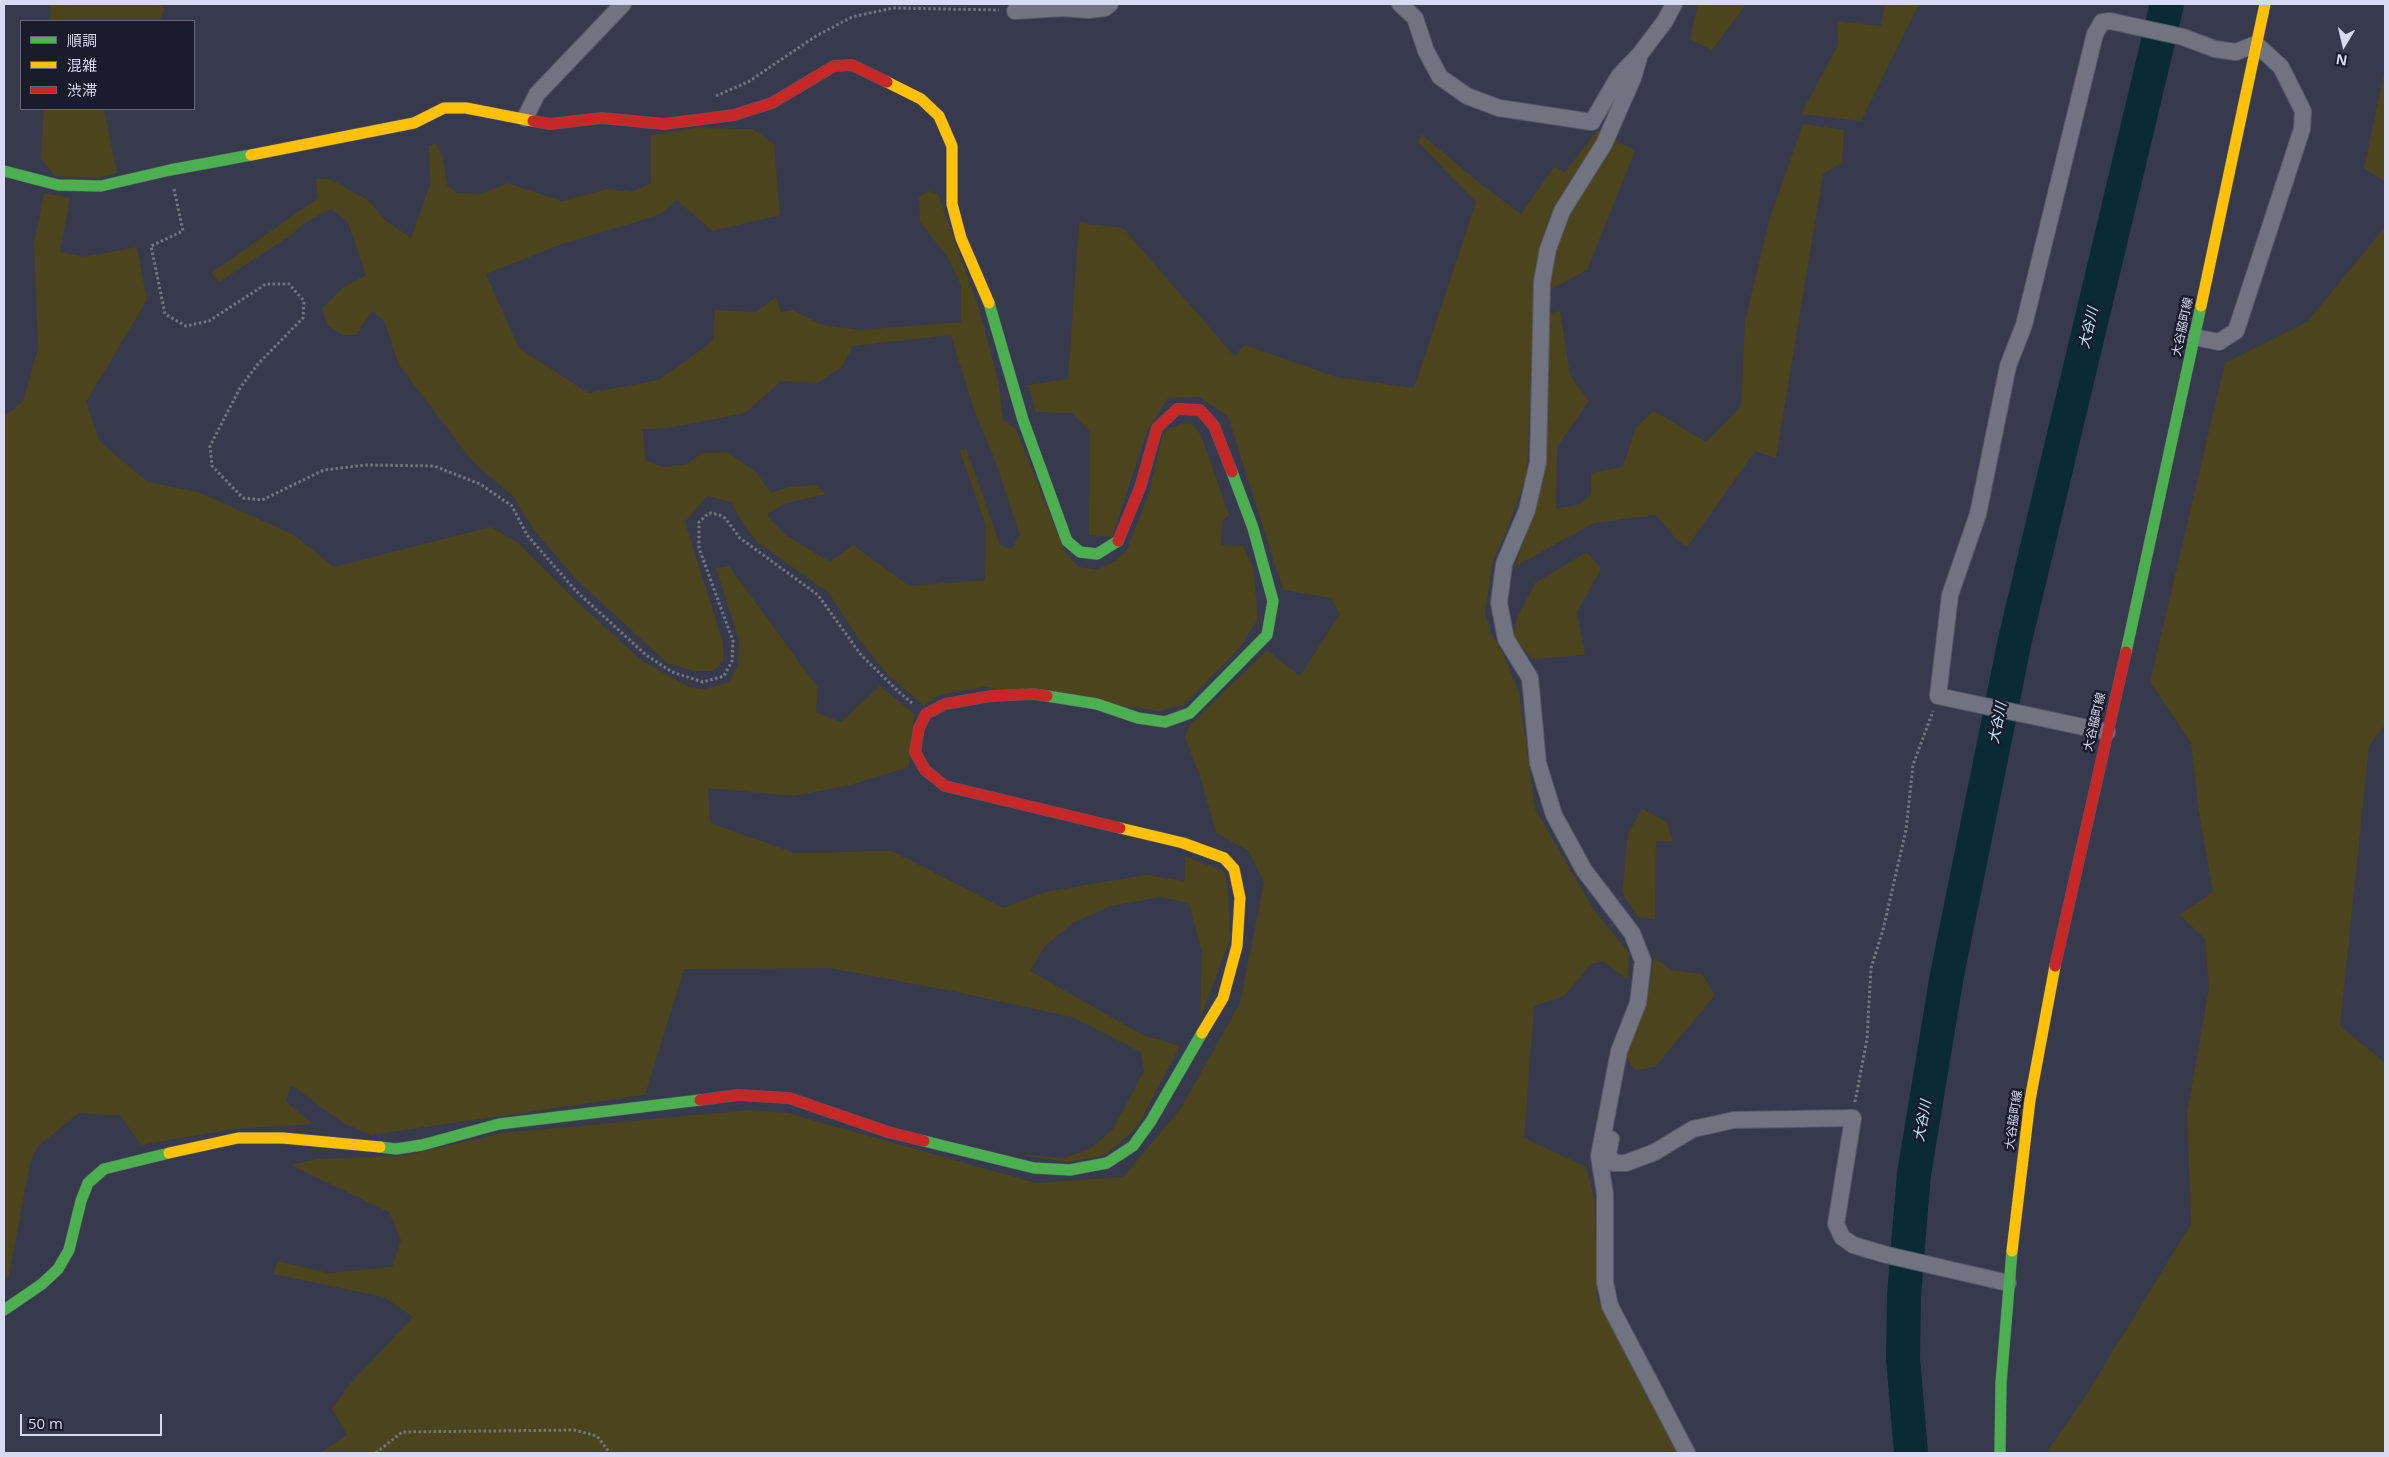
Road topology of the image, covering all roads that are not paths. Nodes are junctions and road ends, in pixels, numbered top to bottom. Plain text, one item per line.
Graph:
1 (623, 4) edge
2 (1110, 4) edge
3 (1400, 4) edge
4 (1674, 4) edge
5 (2276, 4) edge
6 (1015, 11) road end
7 (2263, 11) edge
8 (2256, 44) junction
9 (1640, 54) junction
10 (525, 118) junction
11 (4, 171) edge
12 (2194, 337) junction
13 (2107, 732) junction
14 (1606, 1112) junction
15 (2008, 1283) junction
16 (4, 1310) edge
17 (1687, 1453) edge
18 (2000, 1453) edge

1 - 10 street
2 - 6 street
3 - 9 street
4 - 9 street
5 - 7 street
7 - 8 street, 大谷脇町線
8 - 12 street, 大谷脇町線
8 - 12 street
8 - 13 street
9 - 14 street
10 - 11 street
10 - 16 street
12 - 13 street, 大谷脇町線
13 - 15 street, 大谷脇町線
14 - 15 street
14 - 17 street
15 - 18 street, 大谷脇町線

